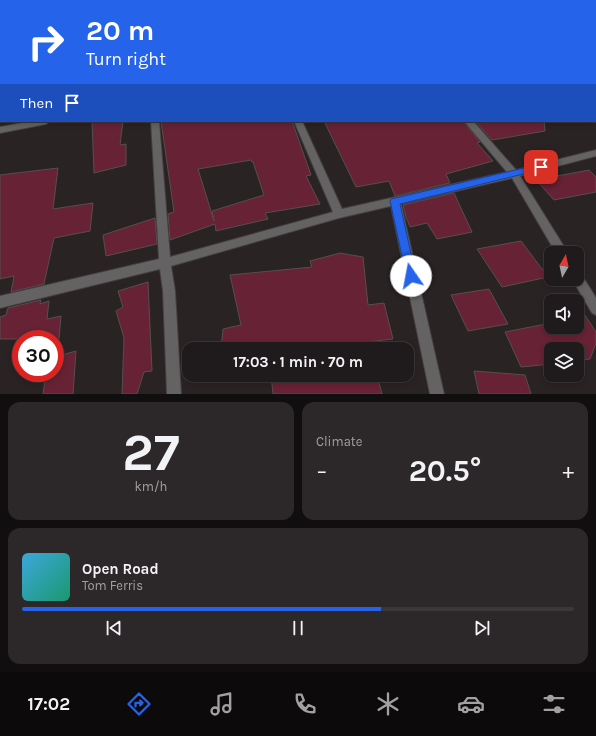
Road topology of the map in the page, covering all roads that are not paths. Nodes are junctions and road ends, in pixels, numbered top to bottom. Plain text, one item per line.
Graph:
1 (41, 122) edge
2 (154, 122) edge
3 (298, 122) edge
4 (469, 122) edge
5 (0, 130) edge
6 (596, 153) edge
7 (514, 174) junction
8 (395, 201) junction
9 (340, 214) junction
10 (558, 246) edge
11 (165, 263) junction
12 (582, 286) edge
13 (0, 302) edge
14 (596, 309) edge
15 (174, 394) edge
16 (437, 394) edge

1 - 5 street
2 - 11 street
3 - 9 street
4 - 7 street
6 - 7 street
7 - 8 street
7 - 10 street
8 - 9 street
8 - 16 street
9 - 11 street
11 - 13 street
11 - 15 street
12 - 14 street

